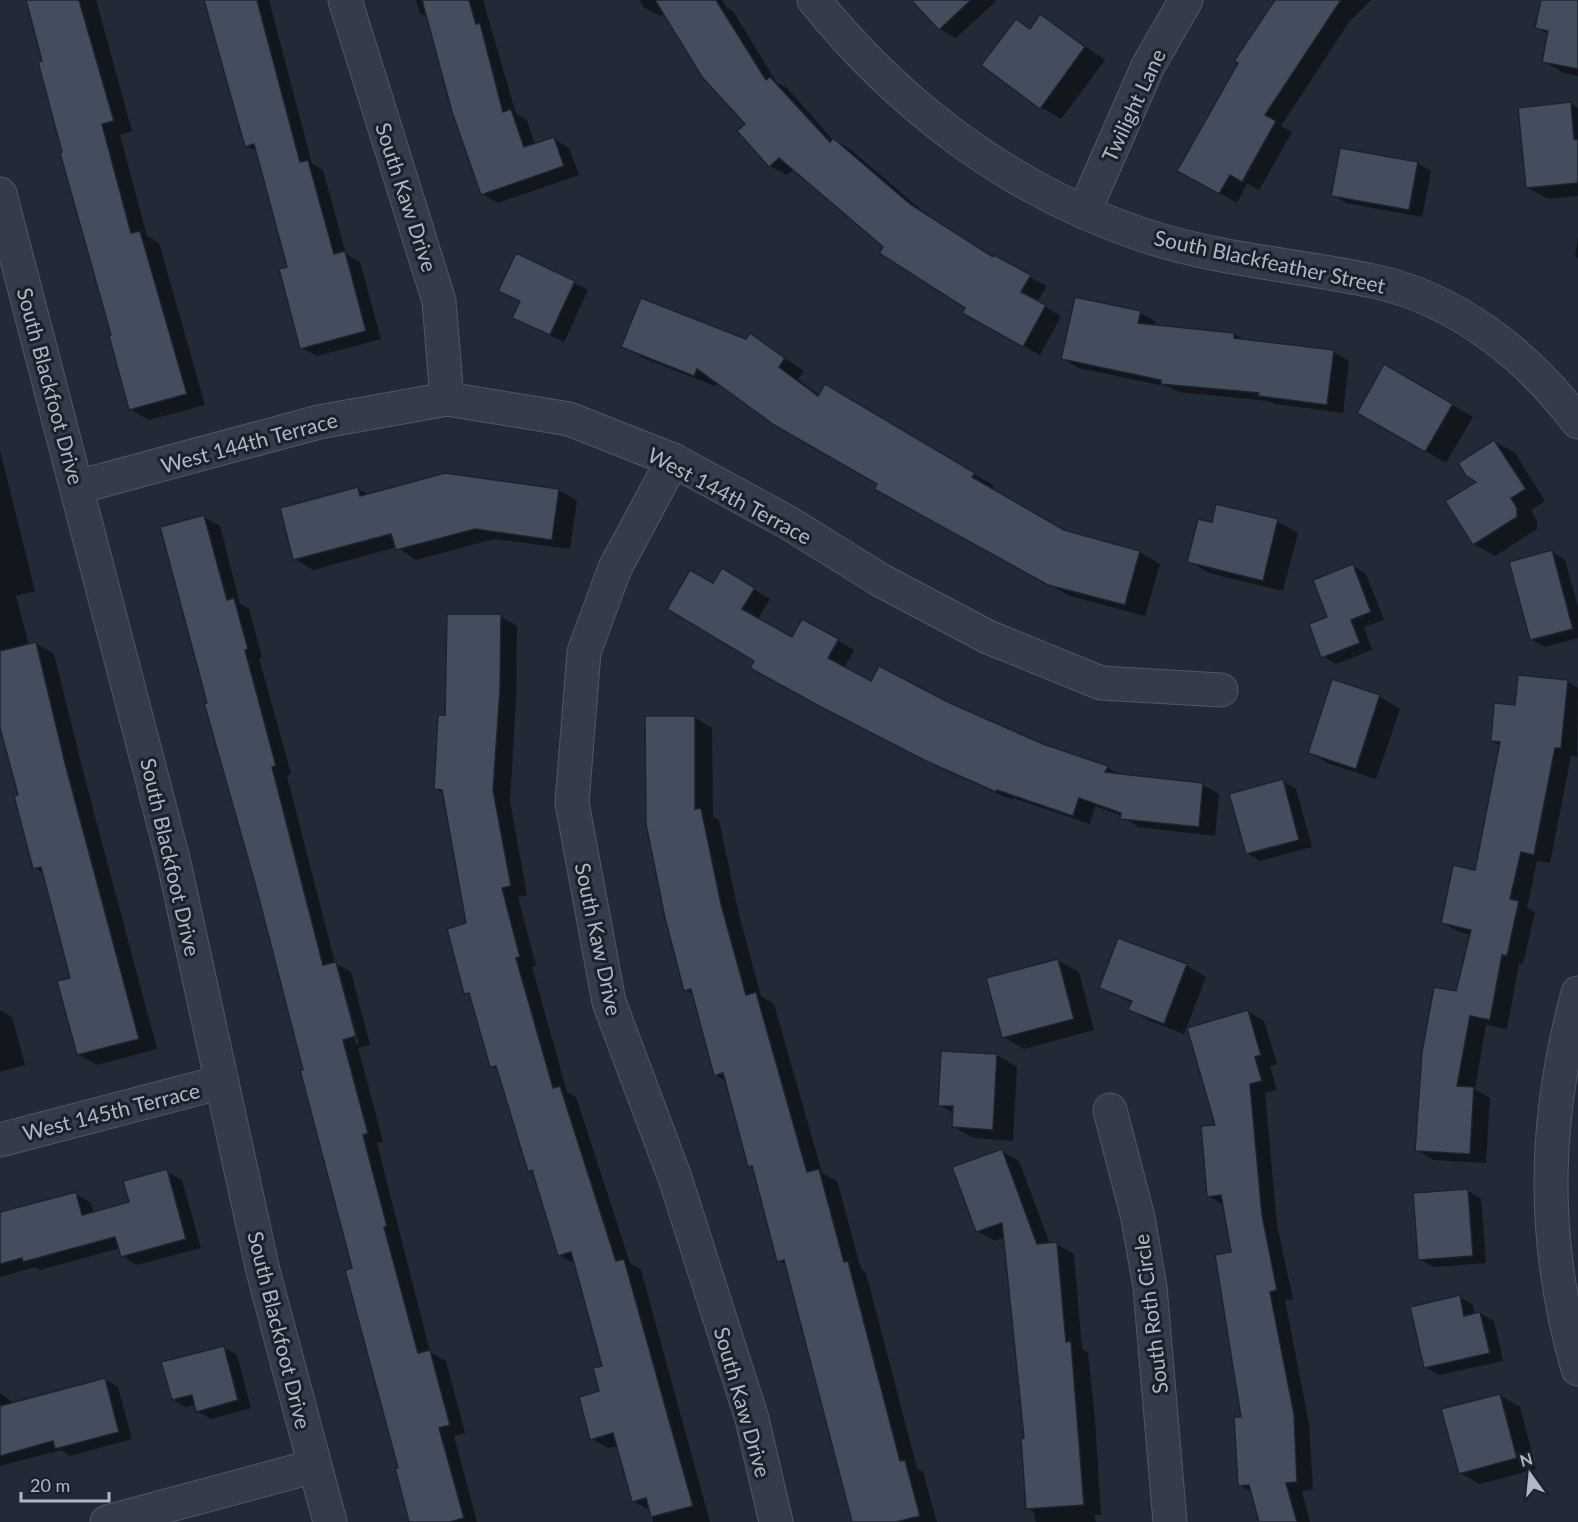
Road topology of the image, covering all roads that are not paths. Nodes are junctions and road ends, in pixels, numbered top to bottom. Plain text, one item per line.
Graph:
1 (345, 0) edge
2 (814, 0) edge
3 (1186, 0) edge
4 (1, 198) edge
5 (1084, 212) junction
6 (447, 399) junction
7 (1578, 422) edge
8 (673, 460) junction
9 (78, 488) junction
10 (1221, 690) dead end
11 (1578, 993) edge
12 (222, 1083) junction
13 (1110, 1110) dead end
14 (0, 1140) edge
15 (1578, 1369) edge
16 (315, 1466) junction
17 (106, 1522) edge
18 (330, 1522) edge
19 (776, 1522) edge
20 (1170, 1522) edge

1 - 6 street, South Kaw Drive
2 - 5 street, South Blackfeather Street
3 - 5 street, Twilight Lane
4 - 9 street, South Blackfoot Drive
5 - 7 street, South Blackfeather Street
6 - 8 street, West 144th Terrace
6 - 9 street, West 144th Terrace
8 - 10 street, West 144th Terrace
8 - 19 street, South Kaw Drive
9 - 12 street, South Blackfoot Drive
11 - 15 street
12 - 14 street, West 145th Terrace
12 - 16 street, South Blackfoot Drive
13 - 20 street, South Roth Circle
16 - 17 street
16 - 18 street, South Blackfoot Drive

